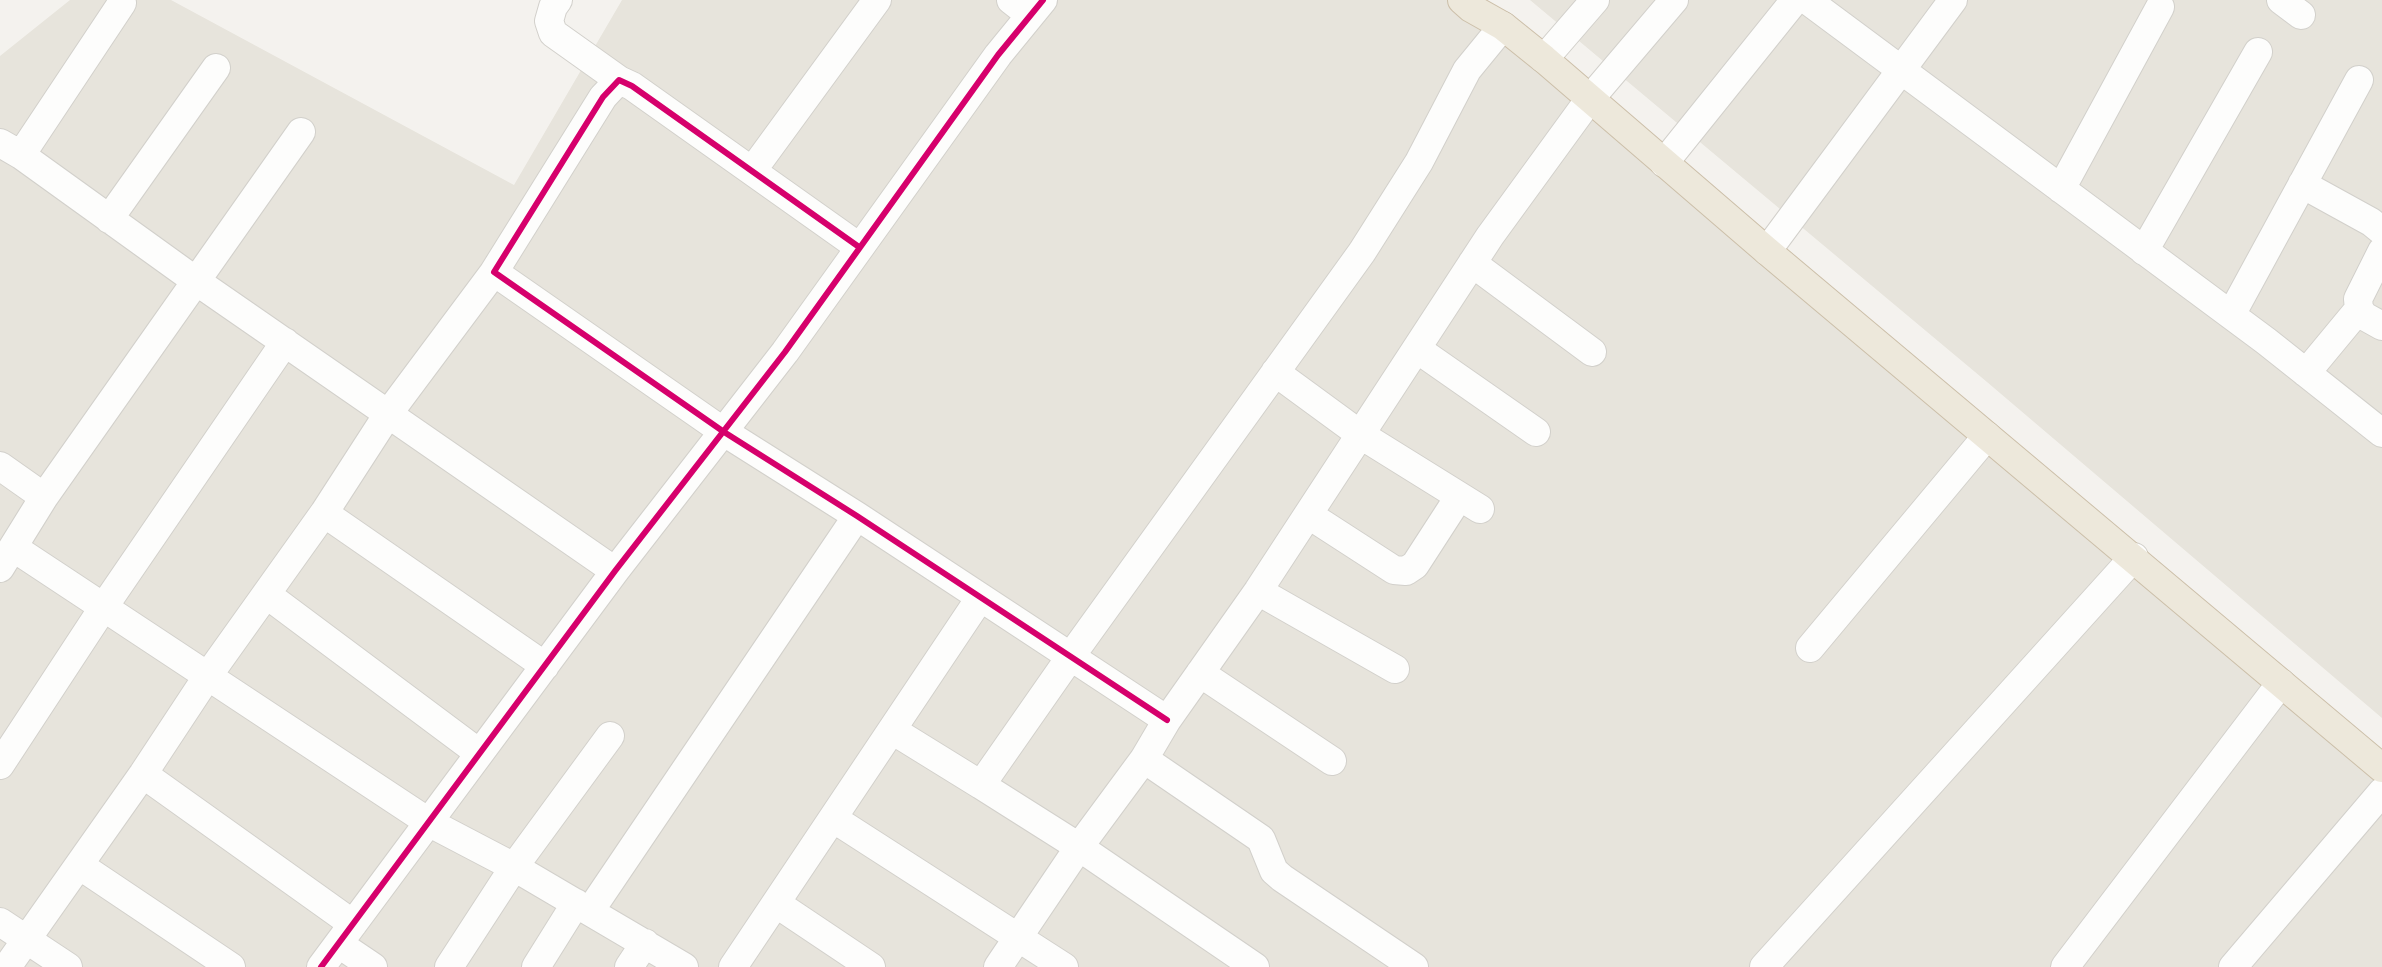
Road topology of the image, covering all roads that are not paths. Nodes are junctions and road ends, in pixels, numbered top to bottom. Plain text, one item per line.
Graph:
1 (558, 0) edge
2 (877, 0) edge
3 (1595, 0) edge
4 (1674, 0) edge
5 (1795, 0) edge
6 (1807, 0) edge
7 (1954, 0) edge
8 (1470, 3) edge
9 (122, 4) dead end
10 (1028, 5) edge
11 (2160, 7) dead end
12 (1503, 26) junction
13 (2258, 52) dead end
14 (1544, 59) junction
15 (216, 68) dead end
16 (1901, 70) junction
17 (619, 80) junction
18 (2359, 80) dead end
19 (1589, 100) junction
20 (300, 132) dead end
21 (10, 149) edge
22 (1664, 163) junction
23 (752, 171) junction
24 (2302, 184) junction
25 (2061, 189) junction
26 (109, 220) junction
27 (2382, 231) edge
28 (859, 247) junction
29 (1767, 251) junction
30 (2144, 251) junction
31 (2382, 251) edge
32 (1472, 264) junction
33 (494, 272) junction
34 (196, 281) junction
35 (2360, 308) junction
36 (2231, 315) junction
37 (2382, 326) edge
38 (285, 342) junction
39 (1417, 349) junction
40 (1592, 352) dead end
41 (1275, 372) junction
42 (2306, 373) junction
43 (388, 414) junction
44 (724, 432) junction
45 (1536, 432) dead end
46 (2382, 433) edge
47 (1361, 435) junction
48 (1987, 436) junction
49 (0, 466) edge
50 (44, 497) junction
51 (324, 513) junction
52 (1309, 515) junction
53 (857, 516) junction
54 (2134, 557) junction
55 (7, 558) edge
56 (615, 571) junction
57 (1258, 591) junction
58 (266, 594) junction
59 (980, 598) junction
60 (103, 608) junction
61 (1810, 648) dead end
62 (1071, 656) junction
63 (545, 666) junction
64 (1396, 669) dead end
65 (1200, 673) junction
66 (207, 677) junction
67 (2281, 683) junction
68 (1167, 720) junction
69 (892, 730) junction
70 (610, 736) dead end
71 (479, 753) junction
72 (1144, 759) junction
73 (1332, 761) dead end
74 (0, 765) edge
75 (2382, 768) edge
76 (143, 774) junction
77 (981, 785) junction
78 (2382, 792) edge
79 (834, 819) junction
80 (430, 823) junction
81 (1079, 847) junction
82 (79, 865) junction
83 (514, 867) junction
84 (777, 904) junction
85 (583, 907) junction
86 (0, 922) edge
87 (346, 934) junction
88 (1018, 938) junction
89 (26, 940) junction
90 (645, 943) junction
91 (7, 967) edge
92 (68, 967) edge
93 (231, 967) edge
94 (321, 967) edge
95 (373, 967) edge
96 (449, 967) edge
97 (536, 967) edge
98 (629, 967) edge
99 (684, 967) edge
100 (733, 967) edge
101 (871, 967) edge
102 (998, 967) edge
103 (1064, 967) edge
104 (1255, 967) edge
105 (1414, 967) edge
106 (1764, 967) edge
107 (2065, 967) edge
108 (2233, 967) edge

1 - 17 street
2 - 23 street
3 - 14 street
4 - 19 street
5 - 22 street
6 - 16 street
7 - 16 street
8 - 12 highway
9 - 21 street
10 - 28 street
11 - 25 street
12 - 14 highway
12 - 41 street
13 - 30 street
14 - 19 highway
15 - 26 street
16 - 25 street
16 - 29 street
17 - 23 street
17 - 33 street
18 - 24 street
19 - 22 highway
19 - 32 street
20 - 34 street
21 - 26 street
22 - 29 highway
23 - 28 street
24 - 27 street
24 - 36 street
25 - 30 street
26 - 34 street
28 - 44 street
29 - 48 highway
30 - 36 street
31 - 35 street
32 - 39 street
32 - 40 street
33 - 43 street
33 - 44 street
34 - 38 street
34 - 50 street
35 - 37 street
35 - 42 street
36 - 42 street
38 - 43 street
38 - 60 street
39 - 45 street
39 - 47 street
41 - 47 street
41 - 62 street
42 - 46 street
43 - 51 street
43 - 56 street
44 - 53 street
44 - 56 street
47 - 52 street
47 - 52 street
48 - 54 highway
48 - 61 street
49 - 50 street
50 - 55 street
51 - 58 street
51 - 63 street
52 - 57 street
53 - 59 street
53 - 85 street
54 - 67 highway
54 - 106 street
55 - 60 street
56 - 63 street
57 - 64 street
57 - 65 street
58 - 66 street
58 - 71 street
59 - 62 street
59 - 69 street
60 - 66 street
60 - 74 street
62 - 68 street
62 - 77 street
63 - 71 street
65 - 68 street
65 - 73 street
66 - 76 street
66 - 80 street
67 - 75 highway
67 - 107 street
68 - 72 street
69 - 77 street
69 - 79 street
70 - 83 street
71 - 80 street
72 - 81 street
72 - 105 street
76 - 82 street
76 - 87 street
77 - 81 street
78 - 108 street
79 - 84 street
79 - 88 street
80 - 83 street
80 - 87 street
81 - 88 street
81 - 104 street
82 - 89 street
82 - 93 street
83 - 85 street
83 - 96 street
84 - 100 street
84 - 101 street
85 - 90 street
85 - 97 street
86 - 89 street
87 - 94 street
87 - 95 street
88 - 102 street
88 - 103 street
89 - 91 street
89 - 92 street
90 - 98 street
90 - 99 street

